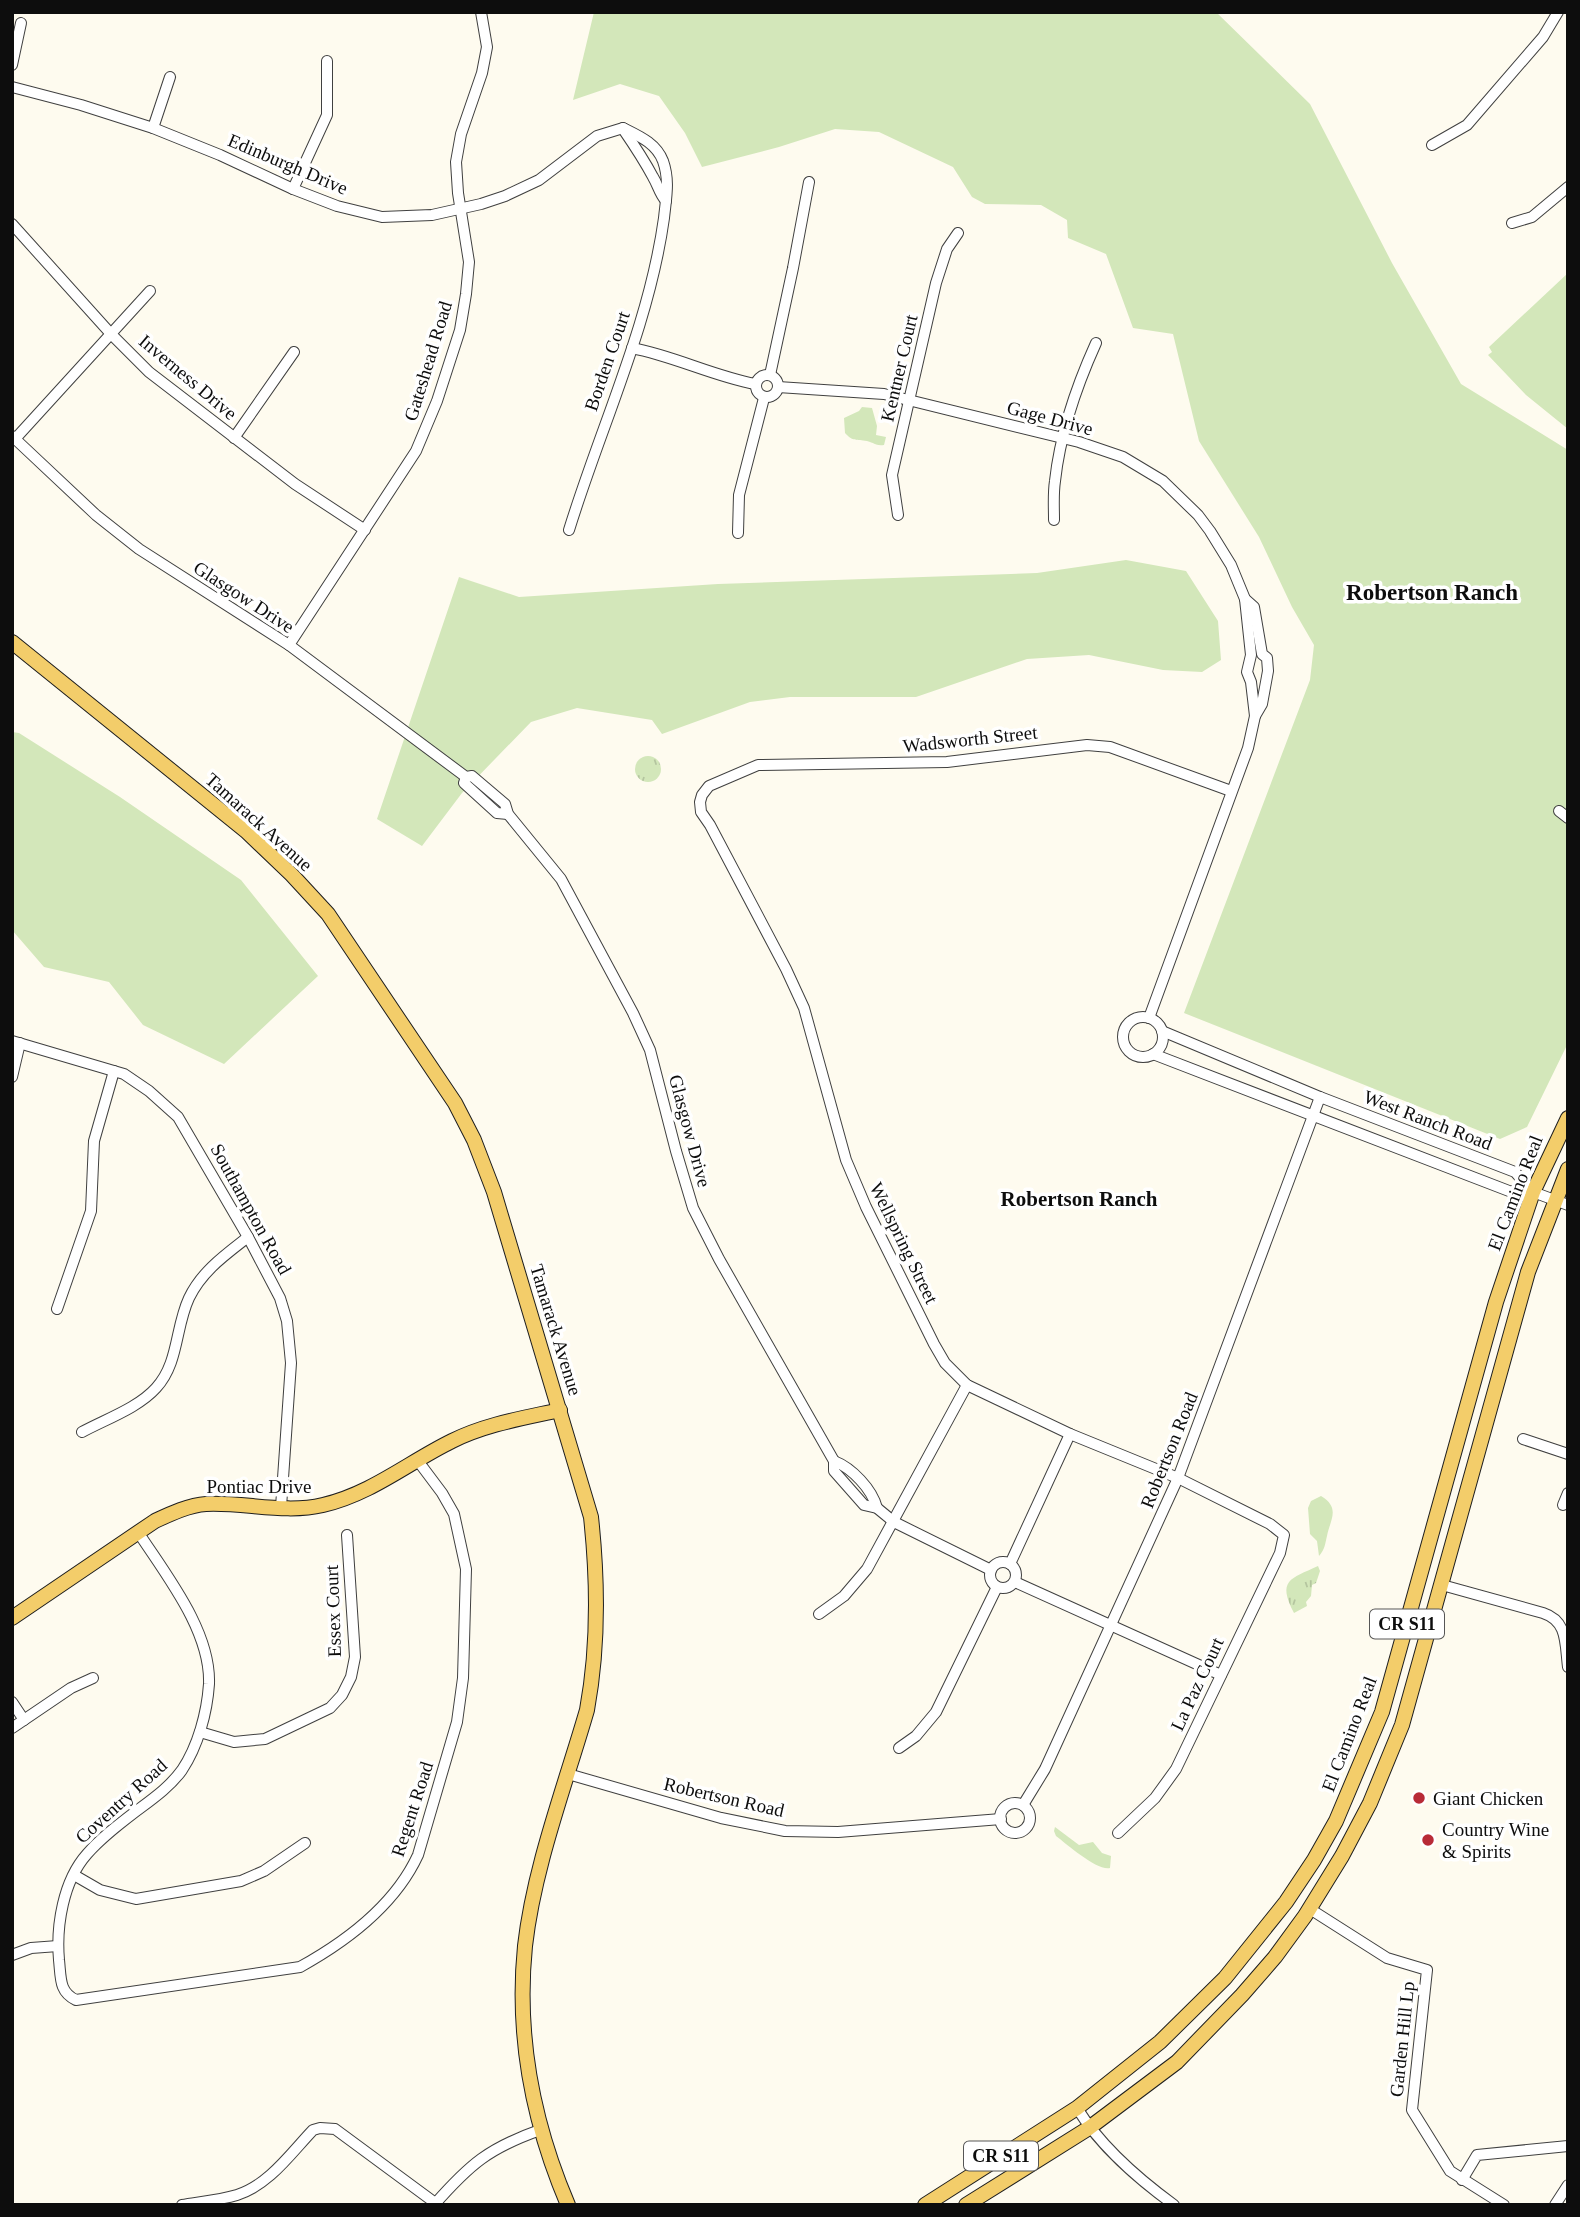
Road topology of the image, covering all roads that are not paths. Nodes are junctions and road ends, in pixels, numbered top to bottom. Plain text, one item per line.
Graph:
1 (481, 12) edge
2 (1558, 12) edge
3 (21, 23) dead end
4 (327, 61) dead end
5 (12, 65) edge
6 (170, 77) dead end
7 (12, 87) edge
8 (153, 128) junction
9 (622, 128) junction
10 (1432, 145) dead end
11 (665, 170) junction
12 (654, 177) junction
13 (809, 183) dead end
14 (1568, 187) edge
15 (293, 189) junction
16 (666, 201) junction
17 (462, 209) junction
18 (1512, 223) dead end
19 (12, 224) edge
20 (958, 233) dead end
21 (150, 291) dead end
22 (111, 334) junction
23 (1096, 343) dead end
24 (632, 348) junction
25 (294, 352) dead end
26 (769, 375) junction
27 (755, 384) junction
28 (778, 387) junction
29 (764, 398) junction
30 (909, 400) junction
31 (13, 438) edge
32 (234, 438) junction
33 (1063, 439) junction
34 (898, 515) dead end
35 (1054, 520) dead end
36 (365, 530) junction
37 (569, 530) dead end
38 (738, 533) dead end
39 (12, 642) edge
40 (289, 645) junction
41 (1257, 655) junction
42 (1255, 716) junction
43 (709, 786) joint
44 (1231, 791) junction
45 (1149, 1018) junction
46 (1162, 1031) junction
47 (16, 1042) edge
48 (1153, 1054) junction
49 (114, 1071) junction
50 (12, 1077) edge
51 (1321, 1097) junction
52 (1314, 1118) junction
53 (1568, 1118) edge
54 (1568, 1169) edge
55 (1533, 1192) junction
56 (1561, 1203) edge
57 (248, 1237) junction
58 (57, 1310) dead end
59 (967, 1385) junction
60 (560, 1410) junction
61 (82, 1432) dead end
62 (1070, 1434) junction
63 (1523, 1439) dead end
64 (1568, 1454) edge
65 (418, 1461) junction
66 (834, 1461) junction
67 (1178, 1478) junction
68 (858, 1480) junction
69 (848, 1488) junction
70 (1568, 1493) edge
71 (1563, 1505) dead end
72 (281, 1507) junction
73 (877, 1508) junction
74 (894, 1522) junction
75 (138, 1532) junction
76 (347, 1535) dead end
77 (1284, 1535) joint
78 (1010, 1564) junction
79 (991, 1570) junction
80 (1015, 1582) junction
81 (1442, 1585) junction
82 (997, 1587) junction
83 (819, 1614) dead end
84 (12, 1618) edge
85 (1111, 1627) junction
86 (1568, 1667) edge
87 (1221, 1675) junction
88 (93, 1678) dead end
89 (12, 1702) edge
90 (24, 1720) junction
91 (12, 1728) edge
92 (200, 1732) junction
93 (899, 1748) dead end
94 (568, 1774) junction
95 (1023, 1805) junction
96 (1000, 1819) junction
97 (1118, 1833) dead end
98 (305, 1843) dead end
99 (74, 1874) junction
100 (1310, 1909) junction
101 (58, 1946) junction
102 (12, 1955) edge
103 (1077, 2108) junction
104 (1089, 2128) junction
105 (540, 2130) junction
106 (1568, 2146) edge
107 (1462, 2180) junction
108 (1568, 2185) edge
109 (436, 2204) edge
110 (183, 2205) edge
111 (568, 2205) edge
112 (925, 2205) edge
113 (966, 2205) edge
114 (1174, 2205) edge
115 (1504, 2205) edge
116 (1555, 2205) edge

1 - 17 street, Gateshead Road
2 - 10 street
3 - 5 street
4 - 15 street
6 - 8 street
7 - 8 street, Edinburgh Drive
8 - 15 street, Edinburgh Drive
9 - 11 street, Borden Court
9 - 12 street
9 - 17 street, Edinburgh Drive
11 - 12 street
11 - 16 street, Borden Court
12 - 16 street
13 - 26 street
14 - 18 street
15 - 17 street, Edinburgh Drive
16 - 24 street, Borden Court
17 - 36 street, Gateshead Road
19 - 22 street, Inverness Drive
20 - 30 street, Kentner Court
21 - 22 street
22 - 31 street
22 - 32 street, Inverness Drive
23 - 33 street
24 - 27 street
24 - 37 street, Borden Court
25 - 32 street
26 - 27 street
26 - 28 street
27 - 29 street
28 - 29 street
28 - 30 street, Gage Drive
29 - 38 street
30 - 33 street, Gage Drive
30 - 34 street, Kentner Court
31 - 40 street, Glasgow Drive
32 - 36 street, Inverness Drive
33 - 35 street
33 - 41 street, Gage Drive
36 - 40 street, Gateshead Road
39 - 60 main road, Tamarack Avenue
40 - 66 street, Glasgow Drive
41 - 42 street, Gage Drive
41 - 42 street, Gage Drive
42 - 44 street, Gage Drive
43 - 44 street, Wadsworth Street
43 - 59 street, Wellspring Street
44 - 45 street, Gage Drive
45 - 46 street
45 - 48 street
46 - 48 street
46 - 51 street, West Ranch Road
47 - 49 street, Southampton Road
47 - 50 street
48 - 52 street, West Ranch Road
49 - 57 street, Southampton Road
49 - 58 street
51 - 52 street, Robertson Road
51 - 55 street, West Ranch Road
52 - 55 street, West Ranch Road
52 - 67 street, Robertson Road
53 - 55 main road, El Camino Real / CR S11
54 - 56 main road, El Camino Real / CR S11
55 - 56 street
55 - 103 main road, El Camino Real / CR S11
56 - 81 main road, El Camino Real / CR S11
57 - 61 street
57 - 72 street, Southampton Road
59 - 62 street, Wellspring Street
59 - 74 street
60 - 65 main road, Pontiac Drive
60 - 94 main road, Tamarack Avenue
62 - 67 street, Wellspring Street
62 - 78 street
63 - 64 street
65 - 72 main road, Pontiac Drive
65 - 101 street, Regent Road
66 - 68 street, Glasgow Drive
66 - 69 street, Glasgow Drive
67 - 77 street, Wellspring Street
67 - 85 street, Robertson Road
68 - 69 street
68 - 73 street, Glasgow Drive
69 - 73 street, Glasgow Drive
70 - 71 street
72 - 75 main road, Pontiac Drive
73 - 74 street, Glasgow Drive
74 - 79 street, Glasgow Drive
74 - 83 street
75 - 84 main road, Pontiac Drive
75 - 92 street, Coventry Road
76 - 92 street, Essex Court
77 - 87 street, La Paz Court
78 - 79 street
78 - 80 street
79 - 82 street
80 - 82 street
80 - 85 street
81 - 86 street
81 - 100 main road, El Camino Real / CR S11
82 - 93 street
85 - 87 street
85 - 95 street, Robertson Road
87 - 97 street, La Paz Court
88 - 90 street
89 - 90 street
90 - 91 street
92 - 99 street, Coventry Road
94 - 96 street, Robertson Road
94 - 105 main road, Tamarack Avenue
95 - 96 street
95 - 96 street
98 - 99 street
99 - 101 street, Coventry Road
100 - 104 main road, El Camino Real / CR S11
100 - 107 street, Garden Hill Lp
101 - 102 street
103 - 104 street
103 - 112 main road, El Camino Real / CR S11
104 - 113 main road, El Camino Real / CR S11
104 - 114 street
105 - 109 street
105 - 111 main road, Tamarack Avenue
106 - 107 street
107 - 115 street, Garden Hill Lp
108 - 116 street
109 - 110 street

